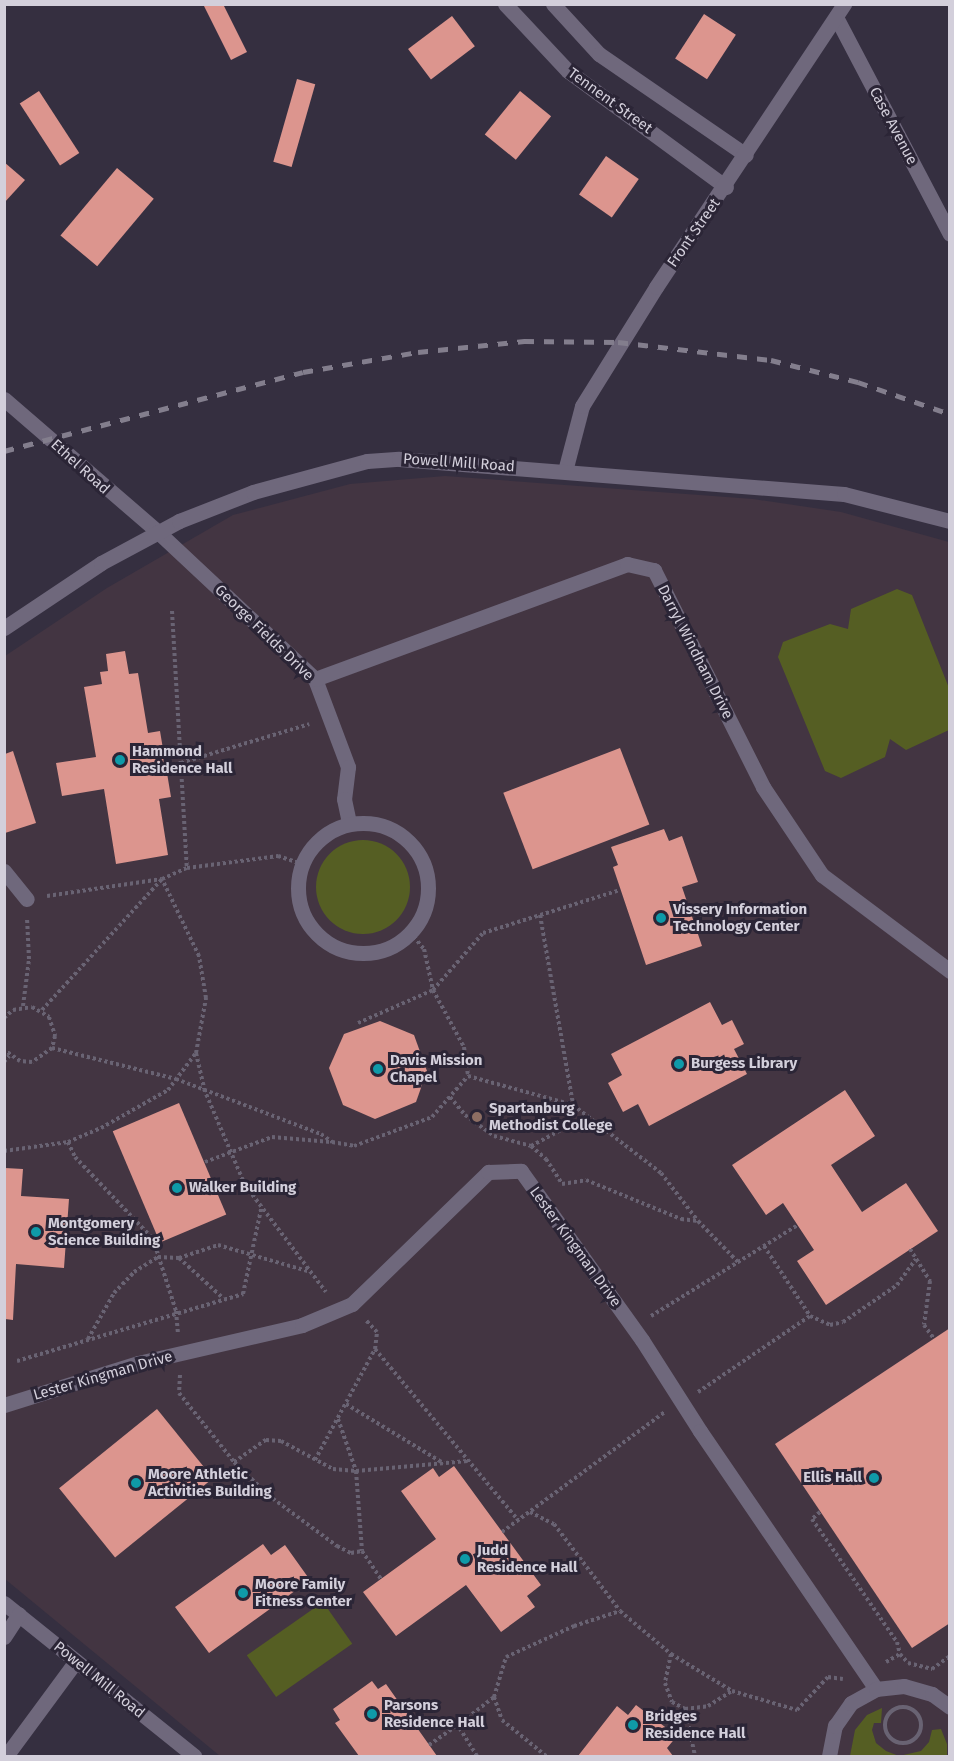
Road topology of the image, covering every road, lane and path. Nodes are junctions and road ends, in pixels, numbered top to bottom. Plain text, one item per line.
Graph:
1 (505, 4) edge
2 (554, 4) edge
3 (840, 11) edge
4 (746, 155) junction
5 (726, 187) junction
6 (950, 234) edge
7 (4, 399) edge
8 (565, 471) junction
9 (950, 521) edge
10 (158, 532) junction
11 (172, 611) dead end
12 (4, 628) edge
13 (315, 680) junction
14 (329, 718) junction
15 (181, 763) junction
16 (349, 823) junction
17 (303, 864) junction
18 (187, 868) junction
19 (4, 871) edge
20 (162, 879) junction
21 (620, 890) dead end
22 (27, 899) junction
23 (540, 915) junction
24 (410, 932) junction
25 (950, 971) edge
26 (433, 990) junction
27 (23, 1006) junction
28 (42, 1010) junction
29 (4, 1018) edge
30 (358, 1023) dead end
31 (52, 1048) junction
32 (4, 1050) edge
33 (196, 1053) junction
34 (9, 1056) junction
35 (4, 1062) edge
36 (468, 1076) junction
37 (176, 1079) junction
38 (204, 1089) junction
39 (450, 1097) junction
40 (573, 1105) junction
41 (585, 1117) junction
42 (332, 1142) junction
43 (531, 1146) junction
44 (4, 1151) edge
45 (230, 1151) junction
46 (205, 1162) dead end
47 (262, 1208) junction
48 (698, 1221) junction
49 (798, 1225) dead end
50 (764, 1246) junction
51 (910, 1250) dead end
52 (252, 1254) junction
53 (179, 1258) junction
54 (916, 1259) junction
55 (738, 1262) junction
56 (311, 1273) junction
57 (224, 1299) junction
58 (352, 1304) junction
59 (810, 1316) junction
60 (633, 1327) junction
61 (88, 1339) junction
62 (934, 1339) dead end
63 (375, 1349) junction
64 (17, 1361) dead end
65 (682, 1403) junction
66 (346, 1404) junction
67 (4, 1405) edge
68 (338, 1419) junction
69 (315, 1460) junction
70 (468, 1461) junction
71 (234, 1462) dead end
72 (444, 1463) junction
73 (356, 1471) junction
74 (530, 1512) junction
75 (820, 1512) dead end
76 (518, 1520) junction
77 (502, 1532) dead end
78 (381, 1579) dead end
79 (4, 1603) edge
80 (620, 1611) junction
81 (19, 1614) junction
82 (4, 1637) edge
83 (671, 1654) junction
84 (900, 1654) junction
85 (950, 1656) edge
86 (76, 1661) junction
87 (886, 1662) dead end
88 (843, 1679) dead end
89 (876, 1689) junction
90 (732, 1691) junction
91 (494, 1697) junction
92 (950, 1707) edge
93 (685, 1709) junction
94 (920, 1720) joint
95 (458, 1725) junction
96 (429, 1745) dead end
97 (6, 1756) edge
98 (194, 1756) edge
99 (477, 1756) edge
100 (546, 1756) edge
101 (695, 1756) edge
102 (829, 1756) edge

1 - 5 street, Tennent Street
2 - 4 street, Tennent Street
3 - 4 street, Front Street
3 - 6 street, Case Avenue
4 - 5 street, Front Street
5 - 8 street, Front Street
7 - 10 street, Ethel Road
8 - 9 street, Powell Mill Road
8 - 10 street, Powell Mill Road
10 - 12 street, Powell Mill Road
10 - 13 street, George Fields Drive
11 - 15 path
13 - 14 street, George Fields Drive
13 - 25 street, Darryl Windham Drive
14 - 15 path
14 - 16 street, George Fields Drive
15 - 18 path
16 - 17 street
16 - 24 street
17 - 18 path
17 - 24 street
18 - 20 path
19 - 22 street
20 - 22 path
20 - 28 path
20 - 33 path
21 - 23 path
22 - 27 path
23 - 26 path
23 - 40 path
24 - 26 path
26 - 30 path
26 - 36 path
27 - 28 path
27 - 29 path
28 - 31 path
31 - 34 path
31 - 37 path
32 - 34 path
33 - 37 path
33 - 38 path
34 - 35 path
36 - 39 path
36 - 40 path
37 - 38 path
37 - 44 path
38 - 42 path
38 - 45 path
39 - 42 path
39 - 43 path
40 - 41 path
41 - 43 path
41 - 48 path
42 - 45 path
43 - 48 path
45 - 46 path
45 - 47 path
47 - 52 path
47 - 56 path
48 - 55 path
49 - 50 path
50 - 55 path
50 - 59 path
51 - 54 path
52 - 53 path
52 - 56 path
52 - 57 path
53 - 57 path
53 - 61 path
54 - 59 path
54 - 62 path
55 - 60 path
56 - 58 path
57 - 61 path
58 - 60 street, Lester Kingman Drive
58 - 63 path
58 - 67 street, Lester Kingman Drive
59 - 65 path
60 - 65 street, Lester Kingman Drive
61 - 64 path
63 - 66 path
63 - 70 path
65 - 74 path
65 - 89 street, Lester Kingman Drive
66 - 68 path
66 - 72 path
68 - 69 path
68 - 73 path
69 - 71 path
69 - 73 path
70 - 72 path
70 - 76 path
72 - 73 path
73 - 78 path
74 - 76 path
74 - 80 path
75 - 84 path
76 - 77 path
79 - 81 street, Powell Mill Road
80 - 83 path
80 - 91 path
81 - 82 street
81 - 86 street, Powell Mill Road
83 - 90 path
83 - 93 path
84 - 85 path
84 - 87 path
86 - 97 street
86 - 98 street, Powell Mill Road
88 - 90 path
89 - 92 street
89 - 102 street
90 - 93 path
91 - 95 path
91 - 100 path
93 - 101 path
94 - 94 path
95 - 96 path
95 - 99 path

